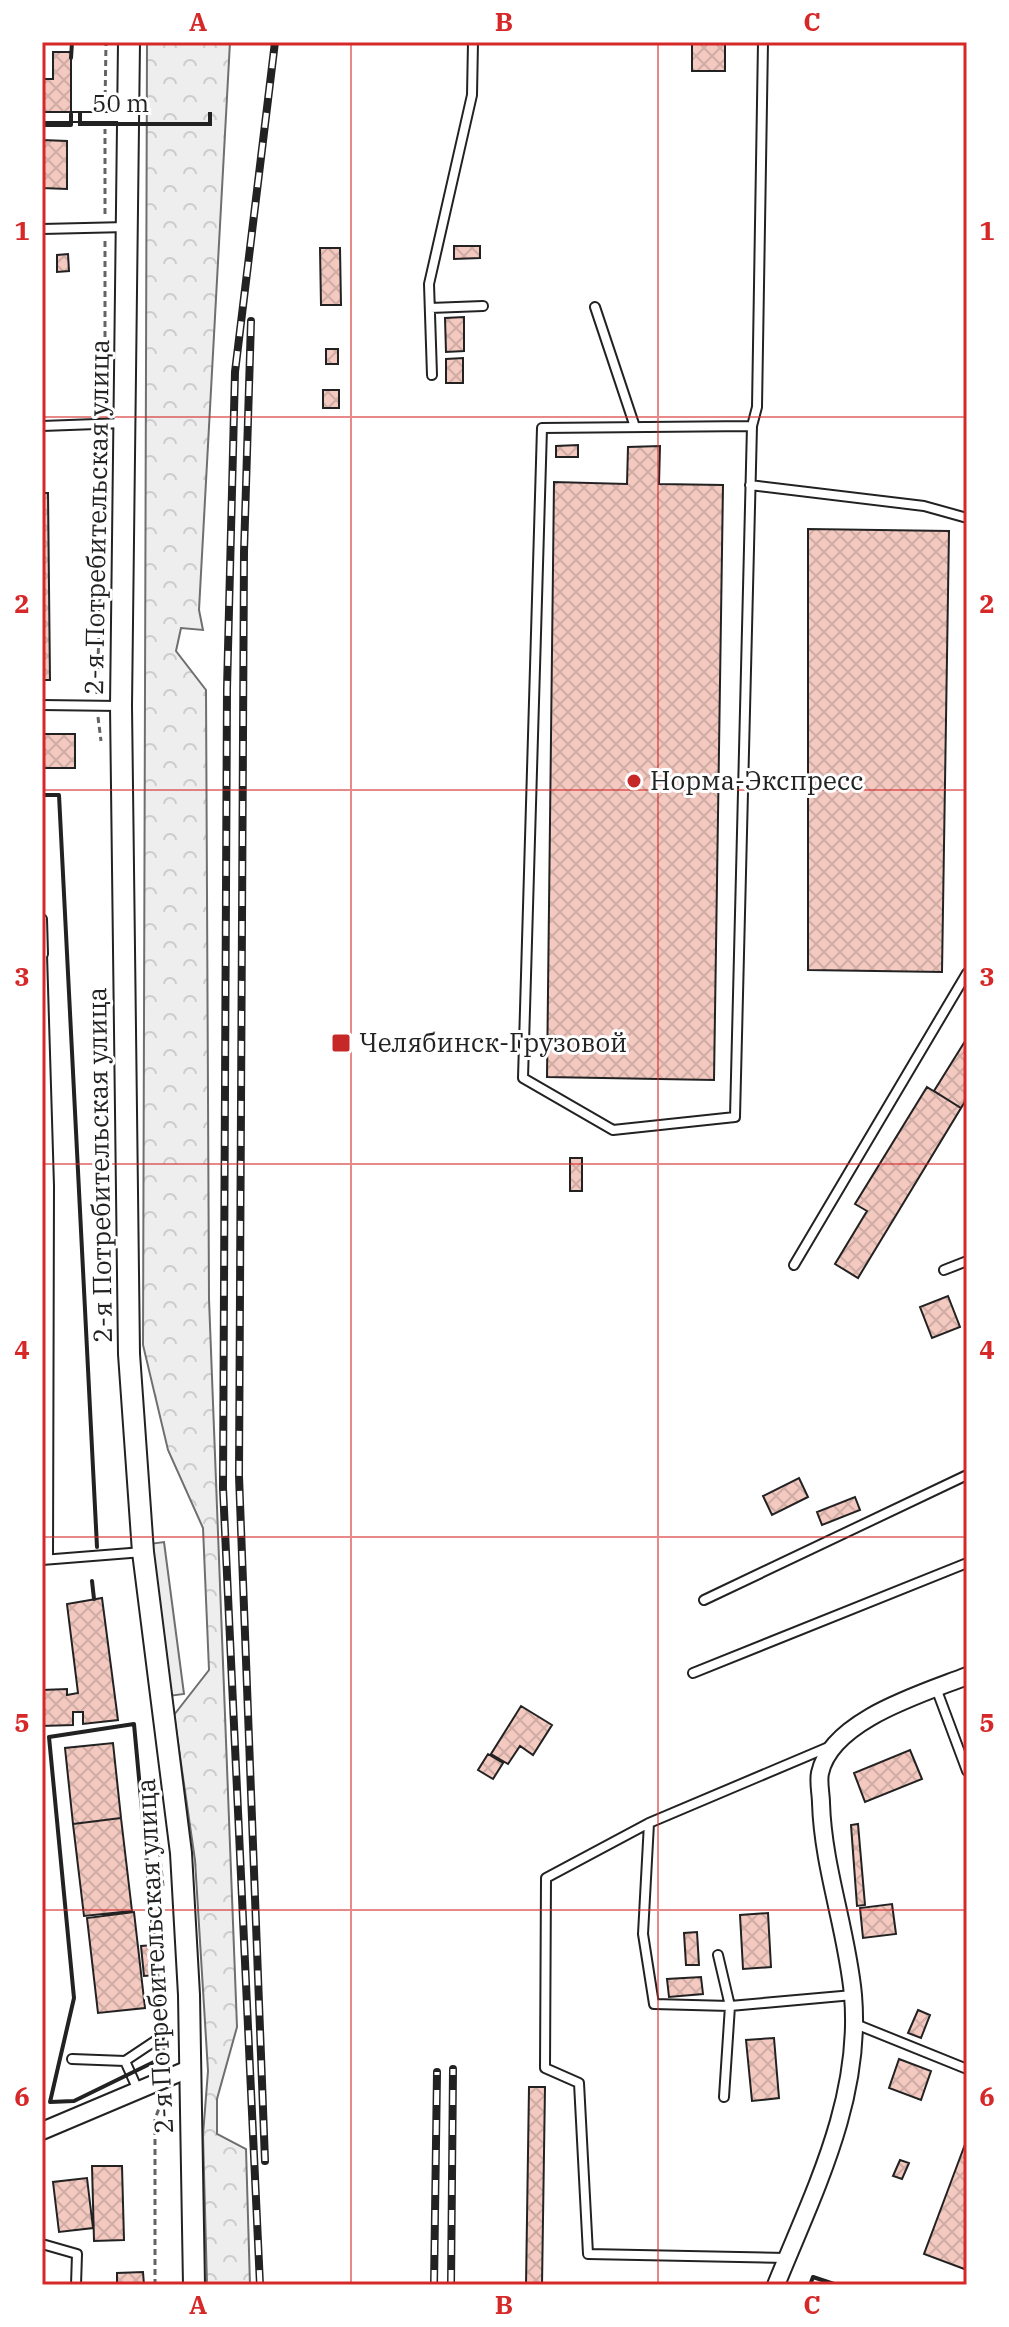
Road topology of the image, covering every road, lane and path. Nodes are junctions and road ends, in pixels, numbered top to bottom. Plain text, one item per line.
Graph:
1 (129, 42) edge
2 (473, 42) edge
3 (763, 42) edge
4 (42, 117) edge
5 (128, 117) junction
6 (128, 227) junction
7 (42, 229) edge
8 (483, 306) dead end
9 (595, 307) dead end
10 (430, 308) junction
11 (432, 375) dead end
12 (124, 423) junction
13 (42, 426) edge
14 (752, 426) junction
15 (635, 427) junction
16 (750, 485) junction
17 (967, 518) edge
18 (42, 705) edge
19 (121, 706) junction
20 (42, 919) edge
21 (43, 954) edge
22 (967, 973) edge
23 (967, 1261) edge
24 (794, 1265) dead end
25 (944, 1270) dead end
26 (967, 1475) edge
27 (143, 1552) junction
28 (45, 1560) edge
29 (967, 1563) edge
30 (704, 1600) dead end
31 (693, 1673) dead end
32 (967, 1676) edge
33 (936, 1688) junction
34 (838, 1743) junction
35 (967, 1771) edge
36 (649, 1823) junction
37 (718, 1955) dead end
38 (853, 1995) junction
39 (730, 2006) junction
40 (853, 2023) junction
41 (155, 2041) dead end
42 (72, 2059) dead end
43 (125, 2061) junction
44 (191, 2068) junction
45 (967, 2069) edge
46 (138, 2091) junction
47 (724, 2097) dead end
48 (42, 2131) edge
49 (42, 2244) edge
50 (787, 2258) junction
51 (76, 2285) edge
52 (194, 2285) edge
53 (776, 2285) edge

1 - 5 street, 2-я Потребительская улица
2 - 10 lane
3 - 14 lane
4 - 5 lane
5 - 6 street, 2-я Потребительская улица
6 - 7 lane
6 - 12 street, 2-я Потребительская улица
8 - 10 lane
9 - 15 lane
10 - 11 lane
12 - 13 lane
12 - 19 street, 2-я Потребительская улица
14 - 15 lane
14 - 16 lane
15 - 16 lane
16 - 17 lane
18 - 19 lane
19 - 27 street, 2-я Потребительская улица
20 - 21 lane
21 - 28 lane
22 - 24 lane
23 - 25 lane
26 - 30 lane
27 - 28 lane
27 - 44 street, 2-я Потребительская улица
29 - 31 lane
32 - 33 street
33 - 34 street
33 - 35 lane
34 - 36 lane
34 - 38 street
36 - 39 lane
36 - 50 lane
37 - 39 lane
38 - 39 lane
38 - 40 street
39 - 47 lane
40 - 45 lane
40 - 50 street
41 - 43 lane
42 - 43 lane
43 - 46 lane
44 - 46 street
44 - 52 street, 2-я Потребительская улица
46 - 48 street
49 - 51 lane
50 - 53 street

